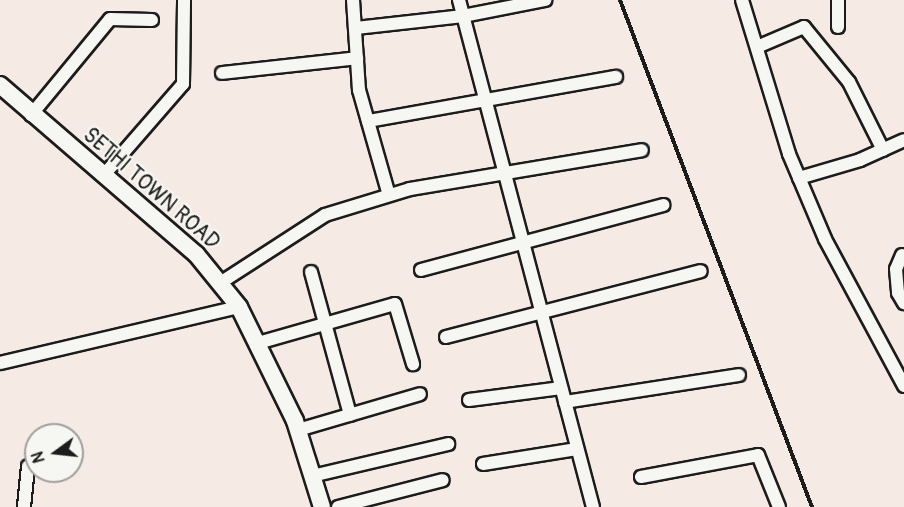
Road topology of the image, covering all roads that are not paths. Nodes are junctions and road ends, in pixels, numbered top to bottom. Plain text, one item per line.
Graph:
1 (184, 0) edge
2 (353, 0) edge
3 (459, 0) edge
4 (545, 0) edge
5 (742, 0) edge
6 (838, 0) edge
7 (463, 16) junction
8 (152, 20) dead end
9 (838, 27) dead end
10 (356, 28) junction
11 (757, 47) junction
12 (357, 58) junction
13 (222, 73) dead end
14 (616, 77) dead end
15 (0, 85) edge
16 (487, 102) junction
17 (32, 115) junction
18 (368, 121) junction
19 (904, 140) edge
20 (642, 150) dead end
21 (883, 150) junction
22 (505, 171) junction
23 (103, 176) junction
24 (799, 178) junction
25 (389, 195) junction
26 (663, 205) dead end
27 (523, 245) junction
28 (902, 255) dead end
29 (421, 270) dead end
30 (311, 272) dead end
31 (700, 272) dead end
32 (220, 283) junction
33 (904, 303) edge
34 (239, 307) junction
35 (542, 312) junction
36 (325, 324) junction
37 (446, 338) dead end
38 (258, 343) junction
39 (0, 363) edge
40 (413, 364) dead end
41 (739, 375) dead end
42 (904, 386) edge
43 (561, 388) junction
44 (420, 394) dead end
45 (470, 400) dead end
46 (565, 402) junction
47 (350, 415) junction
48 (298, 430) junction
49 (448, 444) dead end
50 (577, 449) junction
51 (483, 464) dead end
52 (312, 476) junction
53 (641, 477) dead end
54 (443, 480) dead end
55 (26, 483) edge
56 (24, 507) edge
57 (322, 507) edge
58 (338, 507) edge
59 (593, 507) edge
60 (779, 507) edge

1 - 23 street
2 - 10 street
3 - 7 street
4 - 7 street
5 - 11 street
6 - 9 street
7 - 10 street
7 - 16 street
8 - 17 street
10 - 12 street
11 - 21 street
11 - 24 street
12 - 13 street
12 - 18 street
14 - 16 street
15 - 17 street, SETHI TOWN ROAD
16 - 18 street
16 - 22 street
17 - 23 street, SETHI TOWN ROAD
18 - 25 street
19 - 21 street
20 - 22 street
21 - 24 street
22 - 25 street
22 - 27 street
23 - 32 street, SETHI TOWN ROAD
24 - 42 street
25 - 32 street
26 - 27 street
27 - 29 street
27 - 35 street
28 - 33 street
30 - 36 street
31 - 35 street
32 - 34 street, SETHI TOWN ROAD
34 - 38 street, SETHI TOWN ROAD
34 - 39 street
35 - 37 street
35 - 43 street
36 - 38 street
36 - 40 street
36 - 47 street
38 - 48 street, SETHI TOWN ROAD
41 - 46 street
43 - 45 street
43 - 46 street
44 - 47 street
46 - 50 street
47 - 48 street
48 - 52 street, SETHI TOWN ROAD
49 - 52 street
50 - 51 street
50 - 59 street
52 - 57 street, SETHI TOWN ROAD
53 - 60 street
54 - 58 street
55 - 56 street

